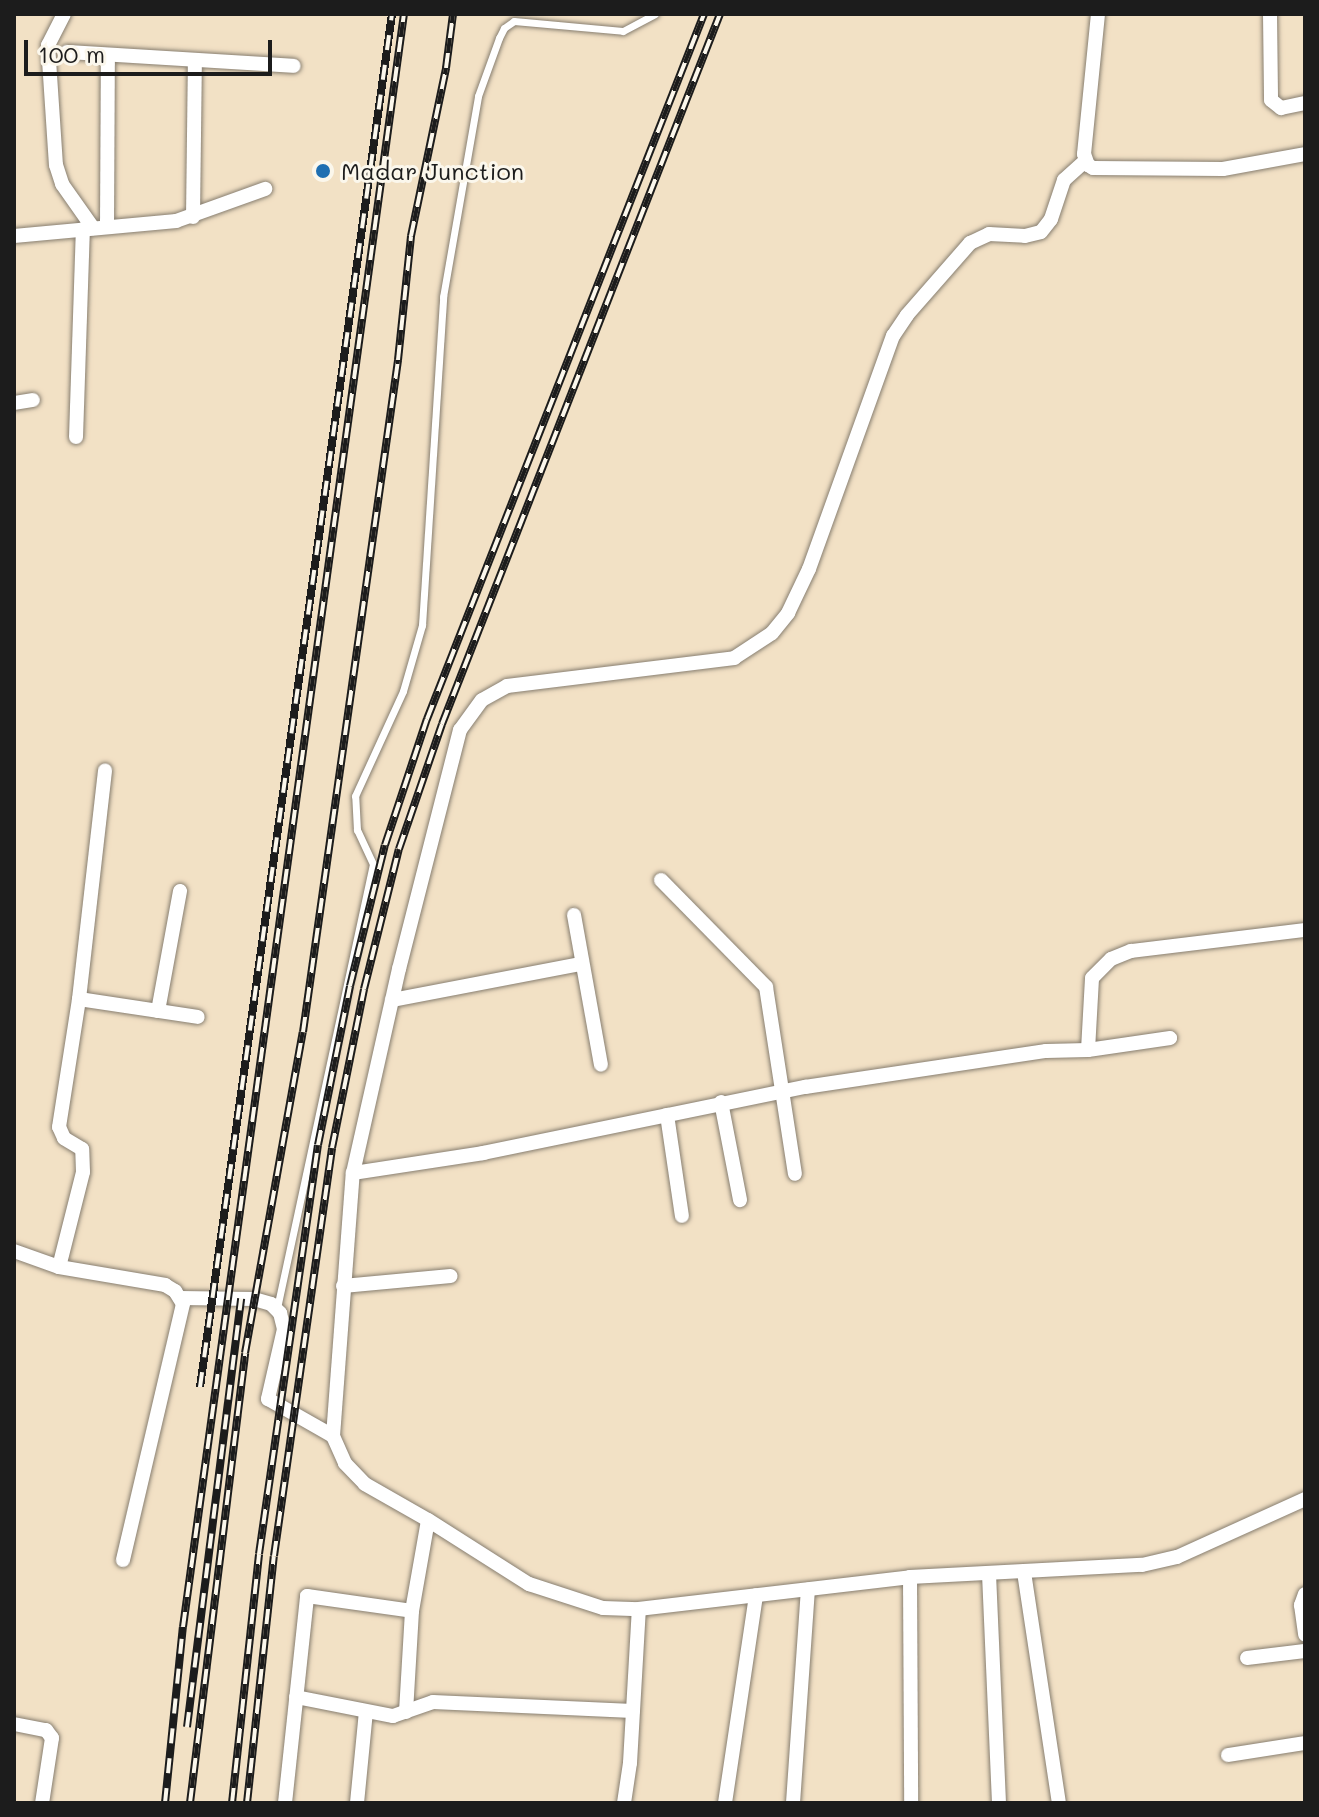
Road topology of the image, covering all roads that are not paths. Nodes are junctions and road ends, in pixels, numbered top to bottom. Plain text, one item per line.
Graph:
1 (64, 14) edge
2 (655, 14) edge
3 (1098, 14) edge
4 (1270, 14) edge
5 (67, 52) dead end
6 (108, 55) junction
7 (195, 62) junction
8 (294, 66) dead end
9 (1305, 103) edge
10 (1305, 154) edge
11 (1085, 161) junction
12 (265, 189) dead end
13 (193, 217) junction
14 (94, 228) junction
15 (14, 236) edge
16 (33, 400) dead end
17 (14, 403) edge
18 (76, 437) dead end
19 (105, 770) dead end
20 (661, 880) dead end
21 (180, 891) dead end
22 (574, 915) dead end
23 (1305, 930) edge
24 (581, 964) junction
25 (79, 999) junction
26 (392, 1000) junction
27 (158, 1011) junction
28 (198, 1017) dead end
29 (1170, 1038) dead end
30 (1088, 1050) junction
31 (601, 1065) dead end
32 (780, 1092) junction
33 (721, 1102) junction
34 (667, 1115) junction
35 (353, 1173) junction
36 (795, 1174) dead end
37 (740, 1200) dead end
38 (682, 1216) dead end
39 (14, 1251) edge
40 (59, 1267) junction
41 (451, 1276) dead end
42 (343, 1286) junction
43 (180, 1298) junction
44 (277, 1308) junction
45 (333, 1436) junction
46 (1305, 1499) edge
47 (428, 1520) junction
48 (123, 1560) dead end
49 (1024, 1572) junction
50 (989, 1574) junction
51 (910, 1577) junction
52 (808, 1590) junction
53 (1305, 1594) edge
54 (756, 1595) junction
55 (639, 1609) junction
56 (412, 1611) junction
57 (1305, 1635) edge
58 (1305, 1651) edge
59 (1247, 1658) dead end
60 (296, 1697) junction
61 (366, 1711) junction
62 (633, 1711) junction
63 (406, 1712) junction
64 (14, 1724) edge
65 (1305, 1743) edge
66 (1228, 1755) dead end
67 (42, 1803) edge
68 (285, 1803) edge
69 (357, 1803) edge
70 (624, 1803) edge
71 (725, 1803) edge
72 (793, 1803) edge
73 (911, 1803) edge
74 (999, 1803) edge
75 (1059, 1803) edge

1 - 14 street
2 - 44 lane
3 - 11 street
4 - 9 street
5 - 6 street
6 - 7 street
6 - 14 street
7 - 8 street
7 - 13 street
10 - 11 street
11 - 26 street
12 - 13 street
13 - 14 street
14 - 15 street
14 - 18 street
16 - 17 street
19 - 25 street
20 - 32 street
21 - 27 street
22 - 24 street
23 - 30 street
24 - 26 street
24 - 31 street
25 - 27 street
25 - 40 street
26 - 35 street
27 - 28 street
29 - 30 street
30 - 32 street
32 - 33 street
32 - 36 street
33 - 34 street
33 - 37 street
34 - 35 street
34 - 38 street
35 - 42 street
39 - 40 street
40 - 43 street
41 - 42 street
42 - 45 street
43 - 44 street
43 - 48 street
44 - 45 street
45 - 47 street
46 - 49 street
47 - 55 street
47 - 56 street
49 - 50 street
49 - 75 street
50 - 51 street
50 - 74 street
51 - 52 street
51 - 73 street
52 - 54 street
52 - 72 street
53 - 57 street
54 - 55 street
54 - 71 street
55 - 62 street
56 - 60 street
56 - 63 street
58 - 59 street
60 - 61 street
60 - 68 street
61 - 63 street
61 - 69 street
62 - 63 street
62 - 70 street
64 - 67 street
65 - 66 street

